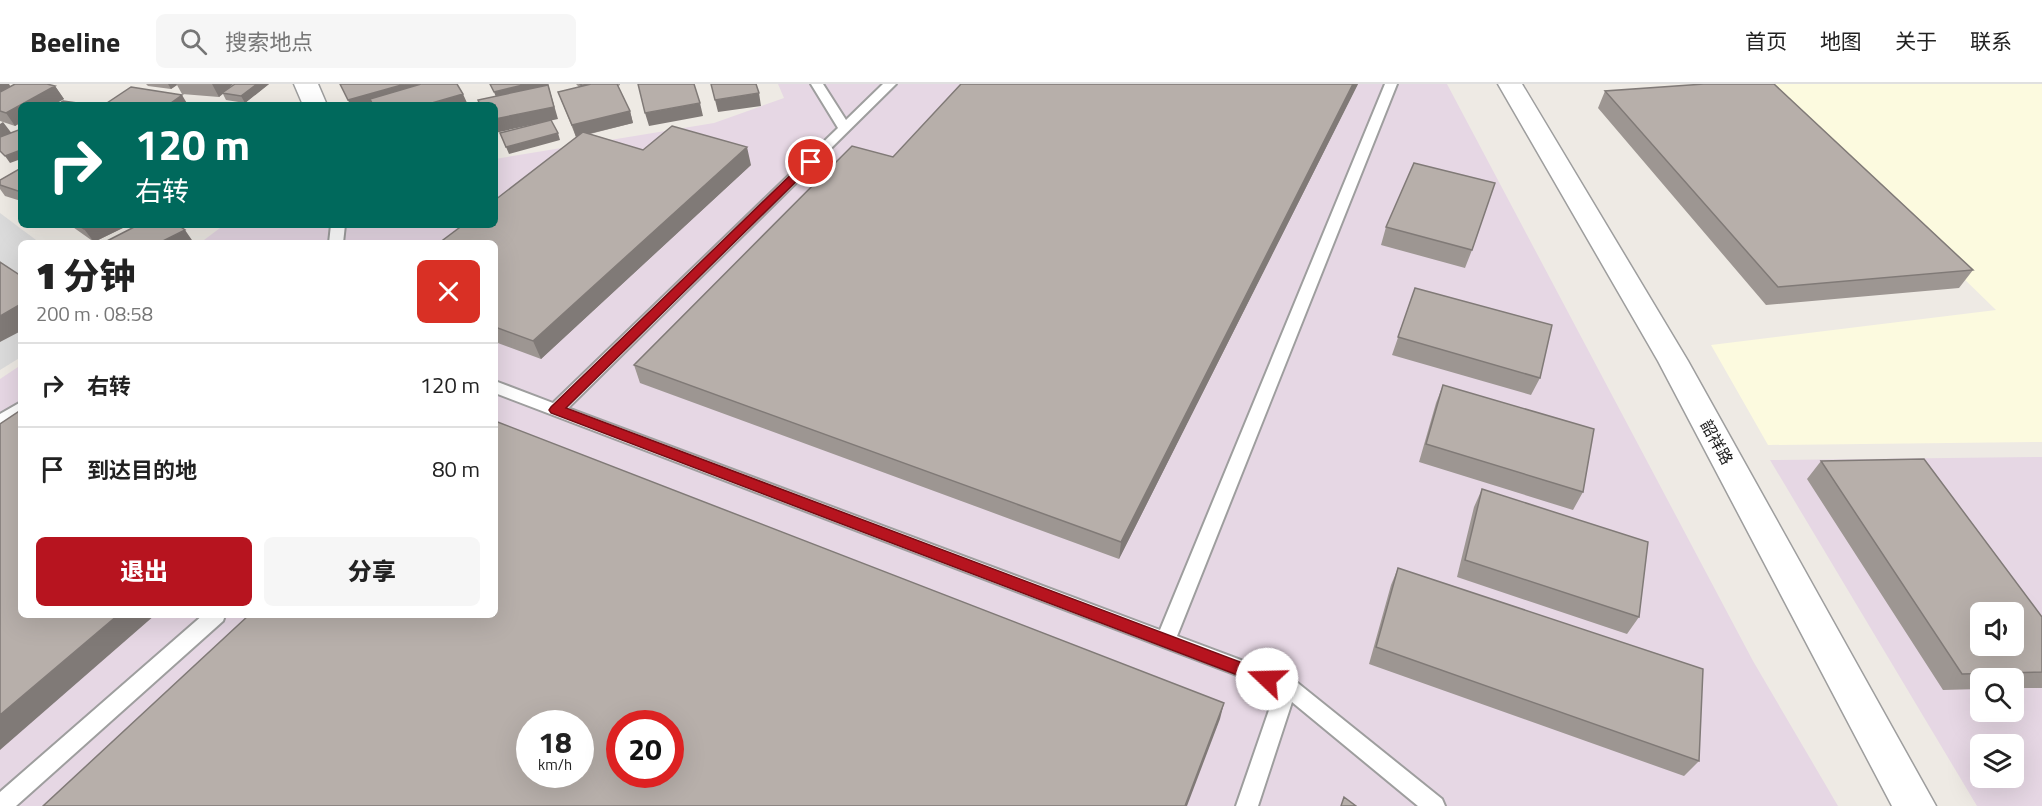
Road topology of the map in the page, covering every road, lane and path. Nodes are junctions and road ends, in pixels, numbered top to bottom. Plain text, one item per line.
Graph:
1 (306, 84) edge
2 (817, 84) edge
3 (890, 84) edge
4 (1391, 84) edge
5 (1510, 84) edge
6 (314, 102) edge
7 (845, 129) junction
8 (498, 388) edge
9 (18, 410) edge
10 (556, 410) junction
11 (0, 422) edge
12 (213, 618) edge
13 (1165, 640) junction
14 (1287, 686) junction
15 (0, 806) edge
16 (1247, 806) edge
17 (1434, 806) edge
18 (1915, 806) edge

1 - 6 street
2 - 7 lane
3 - 7 lane
4 - 13 lane
5 - 18 street, 韶祥路
7 - 10 lane
8 - 10 lane
9 - 11 lane
10 - 13 lane
12 - 15 lane
13 - 14 lane
14 - 16 lane
14 - 17 lane

